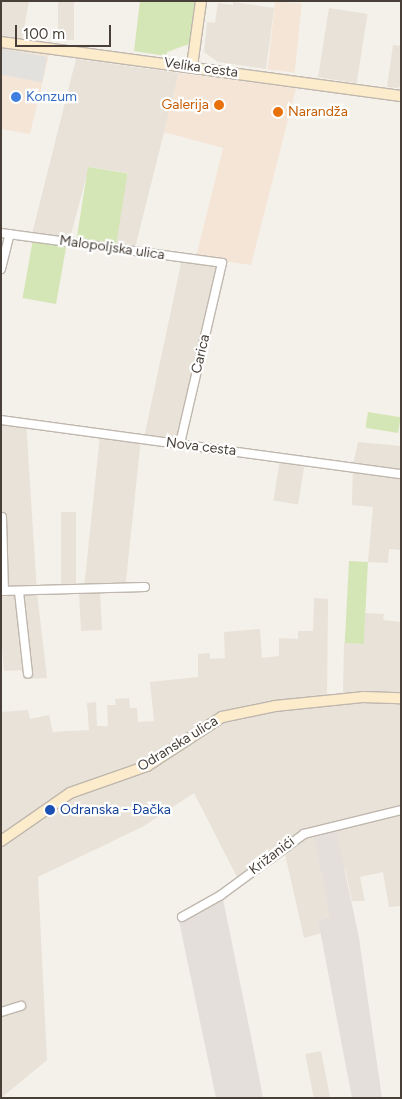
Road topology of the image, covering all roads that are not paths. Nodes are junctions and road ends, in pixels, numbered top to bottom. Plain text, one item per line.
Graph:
1 (201, 1) edge
2 (1, 42) edge
3 (192, 66) junction
4 (401, 96) edge
5 (5, 233) edge
6 (222, 263) joint
7 (1, 269) edge
8 (1, 420) edge
9 (180, 444) junction
10 (401, 474) edge
11 (2, 517) edge
12 (145, 587) dead end
13 (3, 591) edge
14 (19, 592) junction
15 (28, 674) dead end
16 (401, 698) edge
17 (401, 810) edge
18 (1, 841) edge
19 (182, 916) dead end
20 (22, 1006) dead end
21 (1, 1012) edge

1 - 3 main road
2 - 3 main road, Velika cesta
3 - 4 main road, Velika cesta
5 - 6 street, Malopoljska ulica
5 - 7 street
6 - 9 street, Carica
8 - 9 street, Nova cesta
9 - 10 street, Nova cesta
11 - 13 street
12 - 14 street
13 - 14 street
14 - 15 street
16 - 18 main road, Odranska ulica
17 - 19 street, Križanići
20 - 21 street

